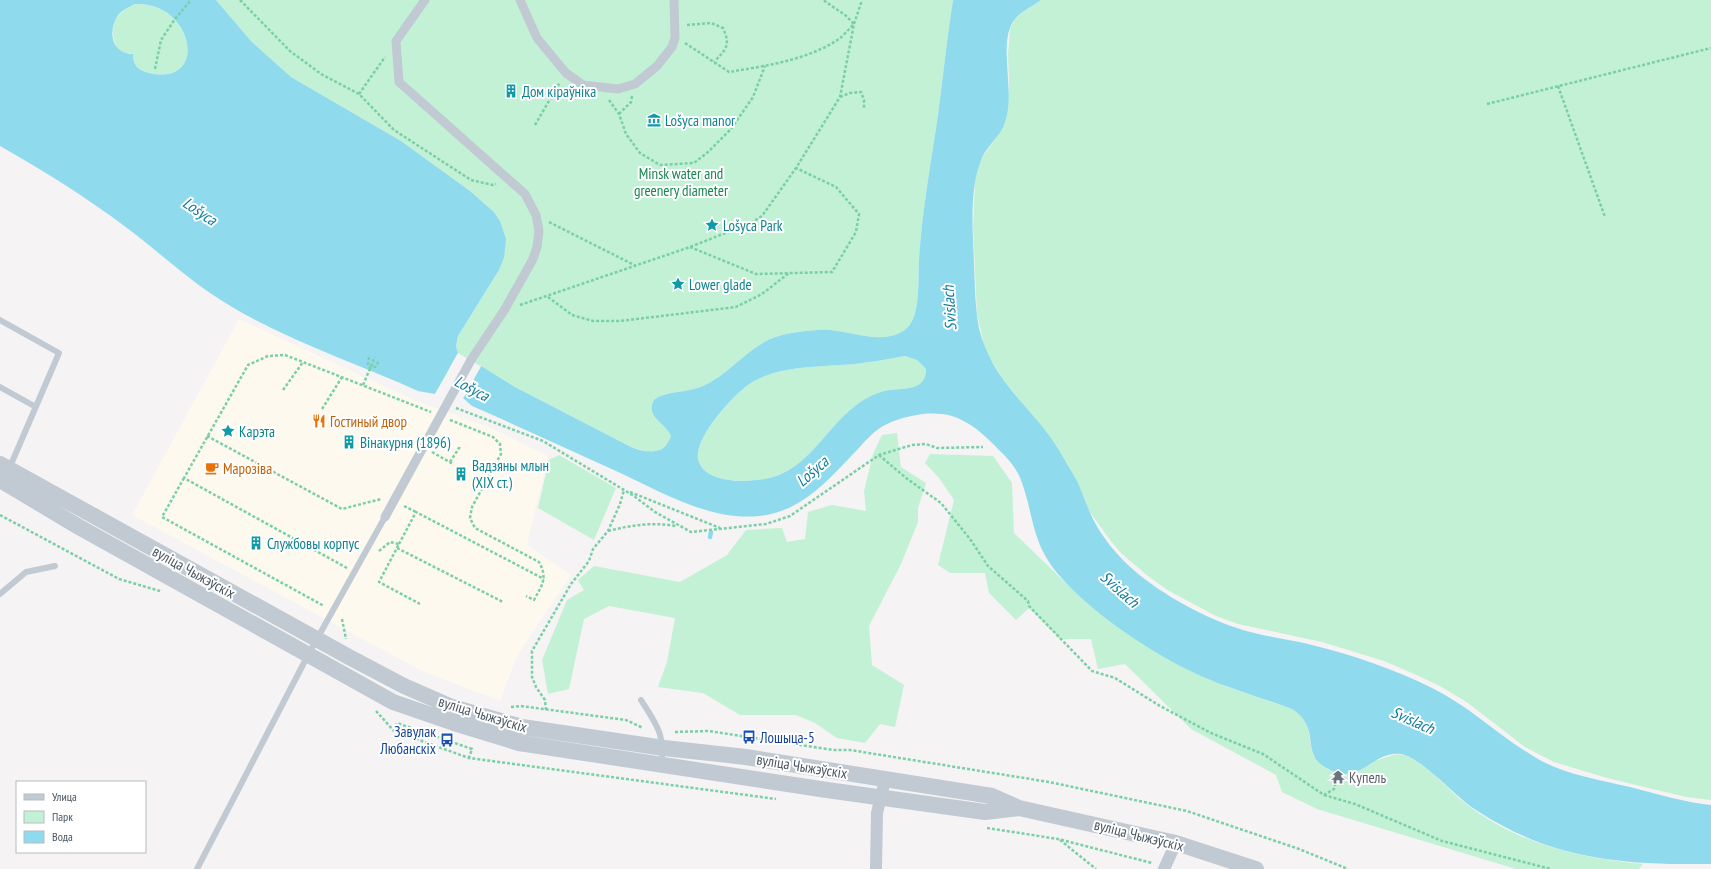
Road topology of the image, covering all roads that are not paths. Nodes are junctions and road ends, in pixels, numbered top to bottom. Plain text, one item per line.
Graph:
1 (425, 0) edge
2 (520, 0) edge
3 (674, 0) edge
4 (0, 320) edge
5 (0, 387) edge
6 (36, 408) junction
7 (3, 471) edge
8 (385, 517) joint
9 (55, 566) dead end
10 (0, 594) edge
11 (317, 639) junction
12 (308, 655) junction
13 (641, 700) dead end
14 (662, 740) junction
15 (662, 765) junction
16 (885, 780) junction
17 (881, 798) junction
18 (1019, 808) junction
19 (1176, 843) junction
20 (1165, 868) edge
21 (197, 869) edge
22 (876, 869) edge
23 (1256, 869) edge

1 - 8 street
2 - 3 street
4 - 6 lane
5 - 6 lane
6 - 7 lane
7 - 11 street, вуліца Чыжэўскіх
7 - 12 street, вуліца Чыжэўскіх
8 - 11 lane
9 - 10 lane
11 - 12 lane
11 - 14 street, вуліца Чыжэўскіх
12 - 15 street, вуліца Чыжэўскіх
12 - 21 lane
13 - 14 lane
14 - 15 lane
14 - 16 street, вуліца Чыжэўскіх
15 - 17 street, вуліца Чыжэўскіх
16 - 17 street
16 - 18 street, вуліца Чыжэўскіх
17 - 18 street, вуліца Чыжэўскіх
17 - 22 street
18 - 19 street, вуліца Чыжэўскіх
19 - 20 street
19 - 23 street, вуліца Чыжэўскіх

